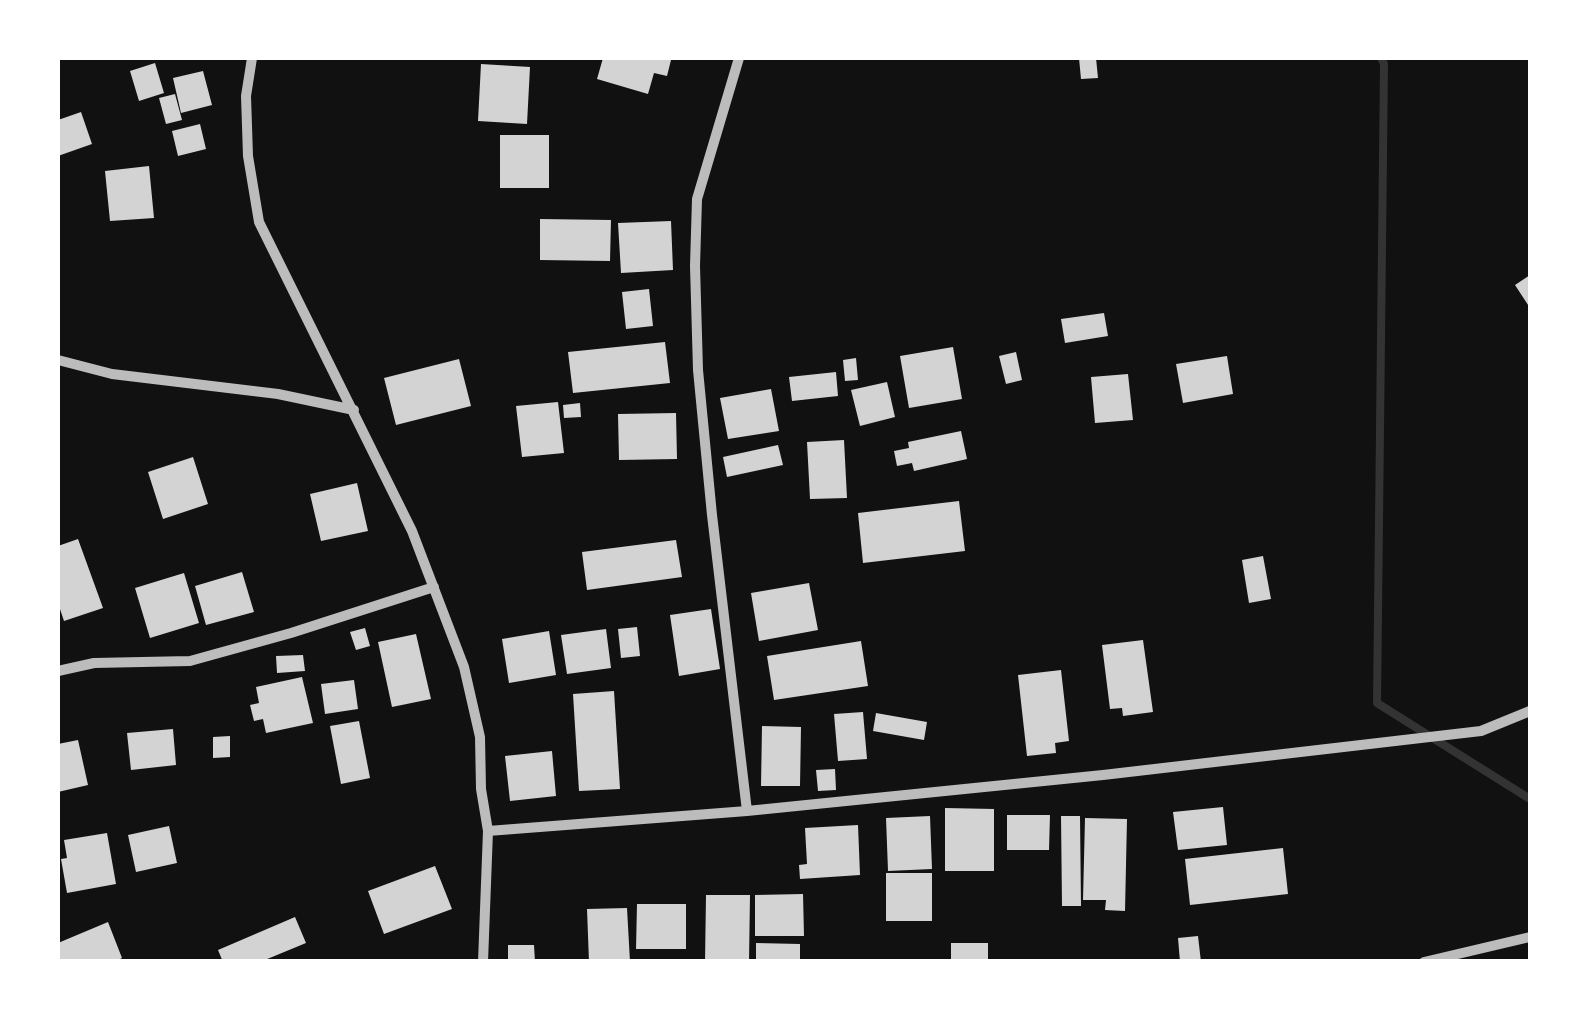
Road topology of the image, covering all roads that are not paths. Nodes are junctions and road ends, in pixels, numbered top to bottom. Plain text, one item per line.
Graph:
1 (252, 58) edge
2 (740, 58) edge
3 (58, 360) edge
4 (354, 410) junction
5 (434, 587) junction
6 (58, 671) edge
7 (1530, 711) edge
8 (747, 811) junction
9 (488, 832) junction
10 (1530, 937) edge
11 (482, 962) edge
12 (1424, 962) edge

1 - 4 street
2 - 8 street
3 - 4 street
4 - 5 street
5 - 6 street
5 - 9 street
7 - 8 street
8 - 9 street
9 - 11 street
10 - 12 street

